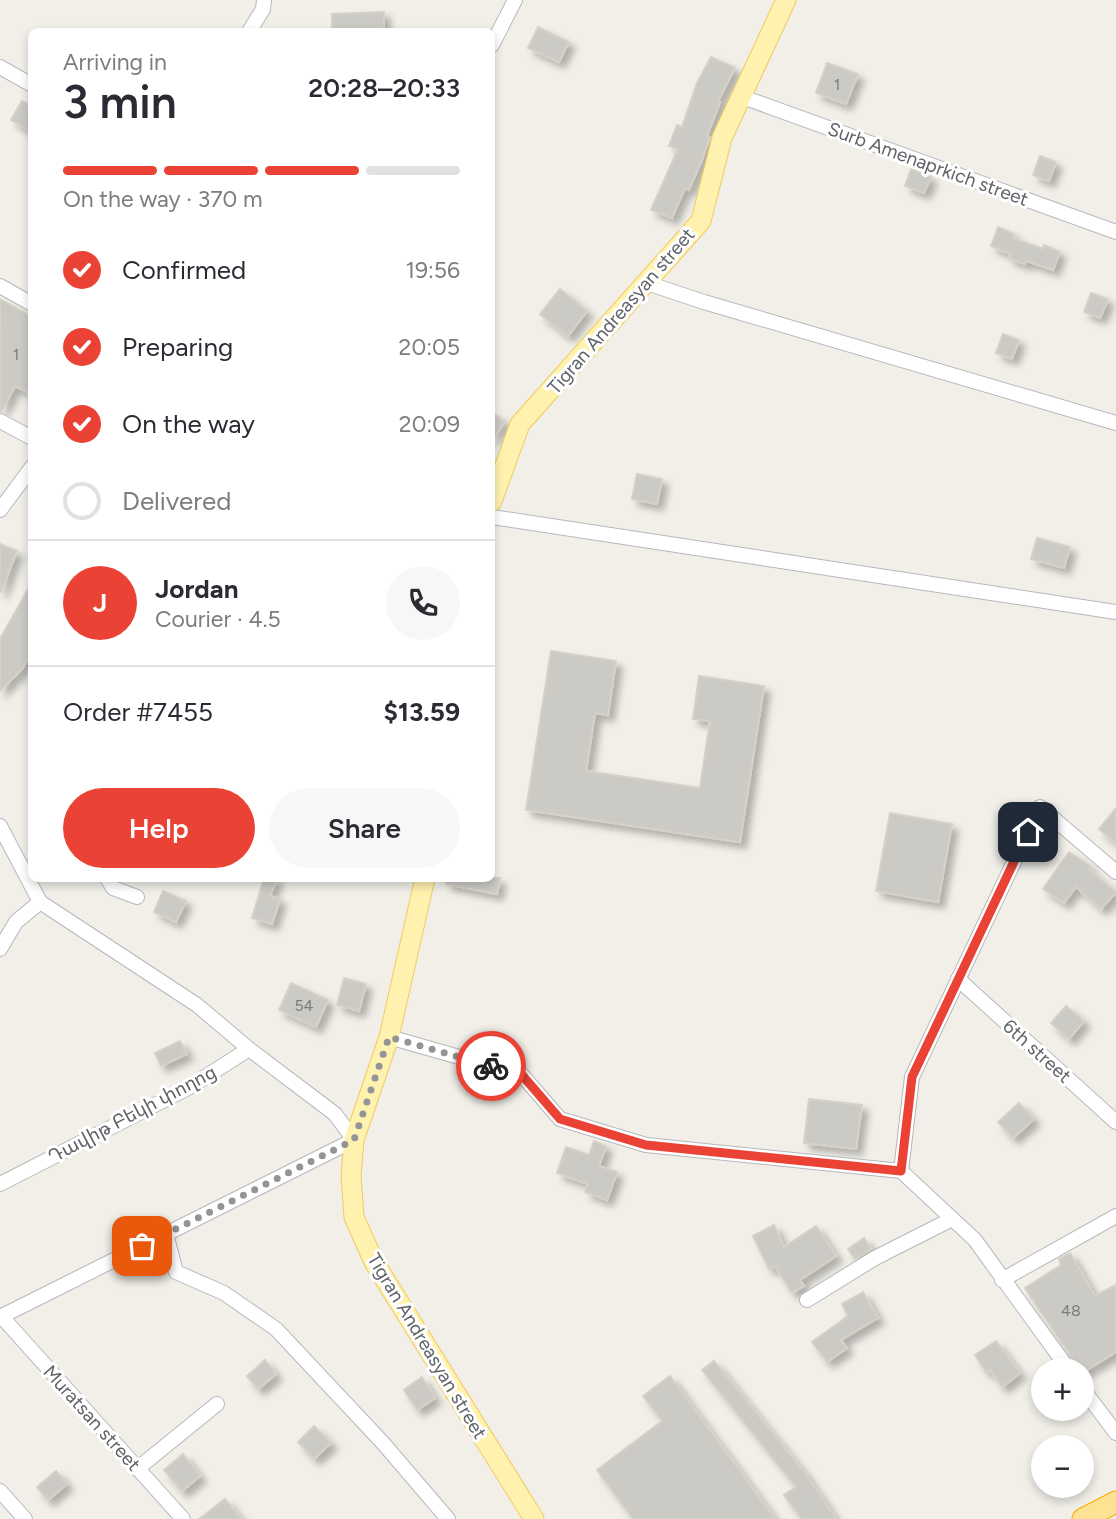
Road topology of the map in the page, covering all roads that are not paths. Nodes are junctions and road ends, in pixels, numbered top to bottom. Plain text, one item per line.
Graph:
1 (264, 0) edge
2 (515, 0) edge
3 (786, 0) edge
4 (251, 28) edge
5 (495, 39) edge
6 (0, 67) edge
7 (28, 83) edge
8 (740, 96) junction
9 (1116, 232) edge
10 (647, 283) junction
11 (0, 286) edge
12 (28, 302) edge
13 (0, 421) edge
14 (1116, 423) edge
15 (28, 436) edge
16 (28, 472) edge
17 (495, 493) edge
18 (0, 510) edge
19 (495, 517) edge
20 (1116, 612) edge
21 (0, 827) edge
22 (1116, 872) edge
23 (28, 880) edge
24 (29, 882) edge
25 (109, 882) edge
26 (424, 882) edge
27 (137, 897) dead end
28 (40, 902) junction
29 (0, 949) edge
30 (958, 979) junction
31 (389, 1037) junction
32 (249, 1049) junction
33 (1116, 1122) edge
34 (354, 1140) junction
35 (901, 1171) junction
36 (0, 1184) edge
37 (1116, 1216) edge
38 (953, 1219) junction
39 (166, 1234) junction
40 (1002, 1279) junction
41 (807, 1300) dead end
42 (1, 1317) edge
43 (1060, 1358) edge
44 (217, 1404) dead end
45 (1094, 1404) edge
46 (1116, 1433) edge
47 (137, 1469) junction
48 (0, 1491) edge
49 (1116, 1502) edge
50 (25, 1519) edge
51 (183, 1519) edge
52 (449, 1519) edge
53 (534, 1519) edge
54 (1083, 1519) edge

1 - 4 street
2 - 5 street
3 - 8 main road, Tigran Andreasyan street
6 - 7 street
8 - 9 street, Surb Amenaprkich street
8 - 10 main road, Tigran Andreasyan street
10 - 14 street
10 - 17 main road, Tigran Andreasyan street
11 - 12 street
13 - 15 street
16 - 18 street
19 - 20 street
21 - 23 street
22 - 30 street
24 - 28 street
25 - 27 street
26 - 31 main road, Tigran Andreasyan street
28 - 29 street
28 - 32 street
30 - 33 street, 6th street
30 - 35 street
31 - 34 main road, Tigran Andreasyan street
31 - 35 street
32 - 34 street
32 - 36 street, Դավիթ Բեկի փողոց
34 - 39 street
34 - 53 main road, Tigran Andreasyan street
35 - 38 street
37 - 40 street
38 - 40 street
38 - 41 street
39 - 42 street
39 - 52 street
40 - 43 street
42 - 47 street, Muratsan street
44 - 47 street
45 - 46 street
47 - 51 street, Muratsan street
48 - 50 street
49 - 54 highway

